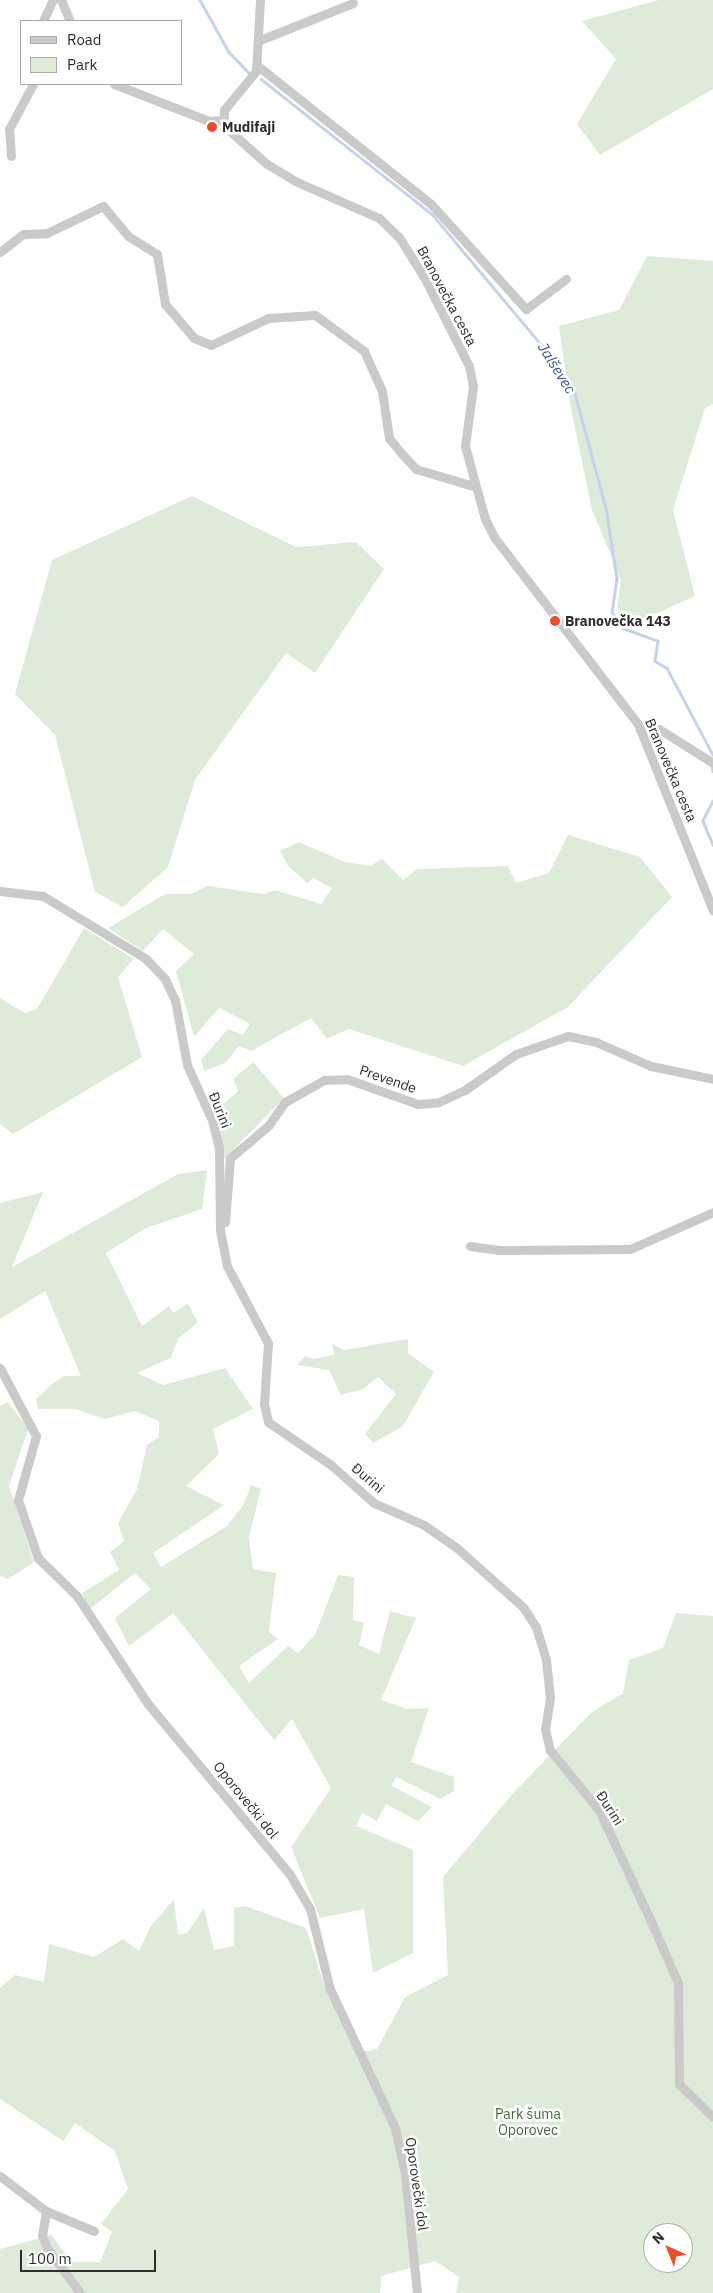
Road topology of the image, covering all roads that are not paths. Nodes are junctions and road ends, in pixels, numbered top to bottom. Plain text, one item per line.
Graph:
1 (53, 0) edge
2 (61, 0) edge
3 (260, 0) edge
4 (353, 3) dead end
5 (43, 20) edge
6 (70, 20) edge
7 (260, 40) junction
8 (257, 69) junction
9 (32, 85) edge
10 (117, 85) edge
11 (222, 120) junction
12 (11, 156) dead end
13 (0, 252) edge
14 (566, 279) dead end
15 (473, 486) junction
16 (640, 730) junction
17 (713, 763) edge
18 (0, 891) edge
19 (713, 911) edge
20 (713, 1080) edge
21 (713, 1212) edge
22 (221, 1236) junction
23 (470, 1246) dead end
24 (0, 1368) edge
25 (713, 2117) edge
26 (0, 2176) edge
27 (46, 2211) junction
28 (94, 2231) dead end
29 (80, 2293) edge
30 (417, 2293) edge

1 - 5 street
2 - 6 street
3 - 7 street
4 - 7 street
7 - 8 street
8 - 11 street
8 - 14 street
9 - 12 street
10 - 11 street
11 - 15 street, Branovečka cesta
13 - 15 street
15 - 16 street, Branovečka cesta
16 - 17 street
16 - 19 street, Branovečka cesta
18 - 22 street, Đurini
20 - 22 street, Prevende
21 - 23 street
22 - 25 street, Đurini
24 - 30 street, Oporovečki dol
26 - 27 street
27 - 28 street
27 - 29 street

